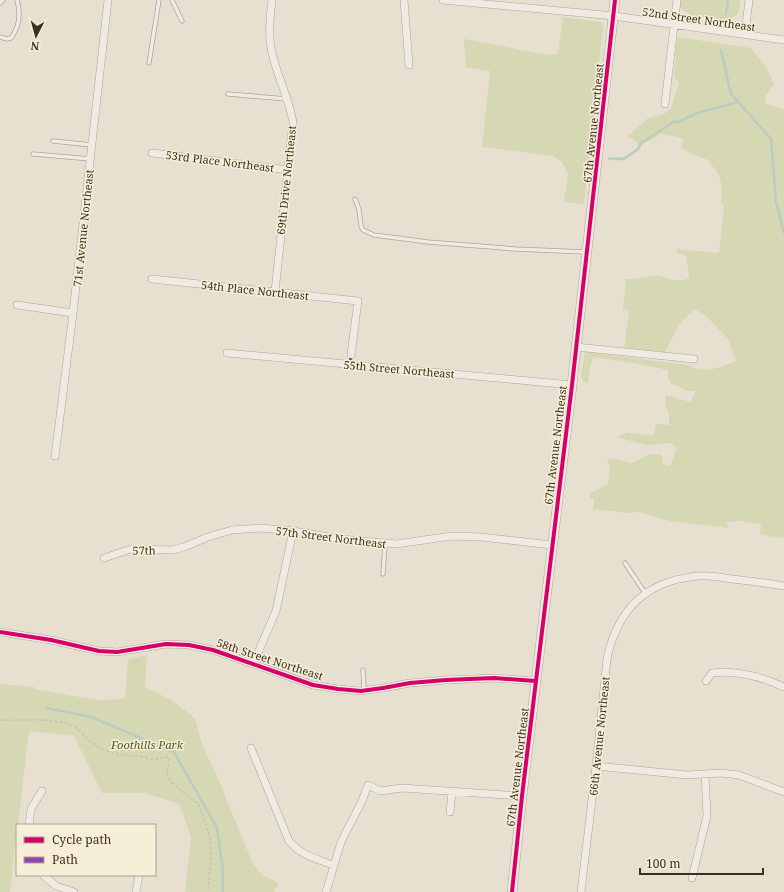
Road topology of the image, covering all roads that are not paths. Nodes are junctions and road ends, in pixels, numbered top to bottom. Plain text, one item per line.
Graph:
1 (3, 0) edge
2 (18, 0) edge
3 (108, 0) edge
4 (159, 0) edge
5 (172, 0) edge
6 (272, 0) edge
7 (404, 0) edge
8 (443, 0) edge
9 (615, 0) edge
10 (677, 0) edge
11 (749, 0) edge
12 (515, 3) edge
13 (0, 4) edge
14 (614, 16) junction
15 (182, 21) dead end
16 (674, 25) junction
17 (745, 34) junction
18 (0, 36) edge
19 (784, 40) edge
20 (149, 63) dead end
21 (409, 65) dead end
22 (228, 94) dead end
23 (288, 99) junction
24 (666, 104) dead end
25 (53, 141) dead end
26 (92, 145) junction
27 (152, 153) dead end
28 (32, 154) dead end
29 (91, 159) junction
30 (288, 170) junction
31 (355, 199) dead end
32 (587, 252) junction
33 (152, 279) dead end
34 (275, 292) junction
35 (17, 305) dead end
36 (73, 313) junction
37 (576, 347) junction
38 (227, 353) dead end
39 (351, 355) dead end
40 (694, 359) dead end
41 (572, 385) junction
42 (55, 456) dead end
43 (293, 531) junction
44 (385, 544) junction
45 (552, 545) junction
46 (184, 548) joint
47 (104, 558) dead end
48 (626, 563) dead end
49 (383, 574) dead end
50 (784, 586) edge
51 (645, 592) junction
52 (0, 632) edge
53 (253, 664) junction
54 (363, 670) dead end
55 (536, 681) junction
56 (706, 681) dead end
57 (784, 687) edge
58 (364, 690) junction
59 (251, 748) dead end
60 (596, 766) junction
61 (705, 775) junction
62 (42, 791) dead end
63 (452, 792) junction
64 (784, 792) edge
65 (522, 796) junction
66 (450, 812) dead end
67 (29, 824) edge
68 (333, 865) junction
69 (44, 876) edge
70 (139, 876) edge
71 (692, 878) dead end
72 (74, 892) edge
73 (136, 892) edge
74 (326, 892) edge
75 (512, 892) edge
76 (581, 892) edge

1 - 13 lane
2 - 18 lane
3 - 26 street, 71st Avenue Northeast
4 - 20 lane
5 - 15 lane
6 - 23 street, 69th Drive Northeast
7 - 21 street
8 - 12 street, 52nd Street Northeast
9 - 14 street, 67th Avenue Northeast
10 - 16 street
11 - 17 street
12 - 14 street, 52nd Street Northeast
14 - 16 street, 52nd Street Northeast
14 - 32 street, 67th Avenue Northeast
16 - 17 street, 52nd Street Northeast
16 - 24 street
17 - 19 street, 52nd Street Northeast
22 - 23 lane
23 - 30 street, 69th Drive Northeast
25 - 26 lane
26 - 29 street, 71st Avenue Northeast
27 - 30 street, 53rd Place Northeast
28 - 29 lane
29 - 36 street, 71st Avenue Northeast
30 - 34 street, 69th Drive Northeast
31 - 32 lane
32 - 37 street, 67th Avenue Northeast
33 - 34 street, 54th Place Northeast
34 - 39 street, 54th Place Northeast
35 - 36 street
36 - 42 street, 71st Avenue Northeast
37 - 40 street
37 - 41 street, 67th Avenue Northeast
38 - 41 street, 55th Street Northeast
41 - 45 street, 67th Avenue Northeast
43 - 44 street, 57th Street Northeast
43 - 46 street, 57th Street Northeast
43 - 53 street
44 - 45 street, 57th Street Northeast
44 - 49 lane
45 - 55 street, 67th Avenue Northeast
46 - 47 street, 57th
48 - 51 lane
50 - 51 street, 66th Avenue Northeast
51 - 60 street, 66th Avenue Northeast
52 - 53 street, 58th Street Northeast
53 - 58 street, 58th Street Northeast
54 - 58 lane
55 - 58 street, 58th Street Northeast
55 - 65 street, 67th Avenue Northeast
56 - 57 street
59 - 68 street
60 - 61 street
60 - 76 street, 66th Avenue Northeast
61 - 64 street
61 - 71 street
62 - 67 street
63 - 65 street
63 - 66 street
63 - 68 street
65 - 75 street, 67th Avenue Northeast
68 - 74 street
69 - 72 street
70 - 73 street

